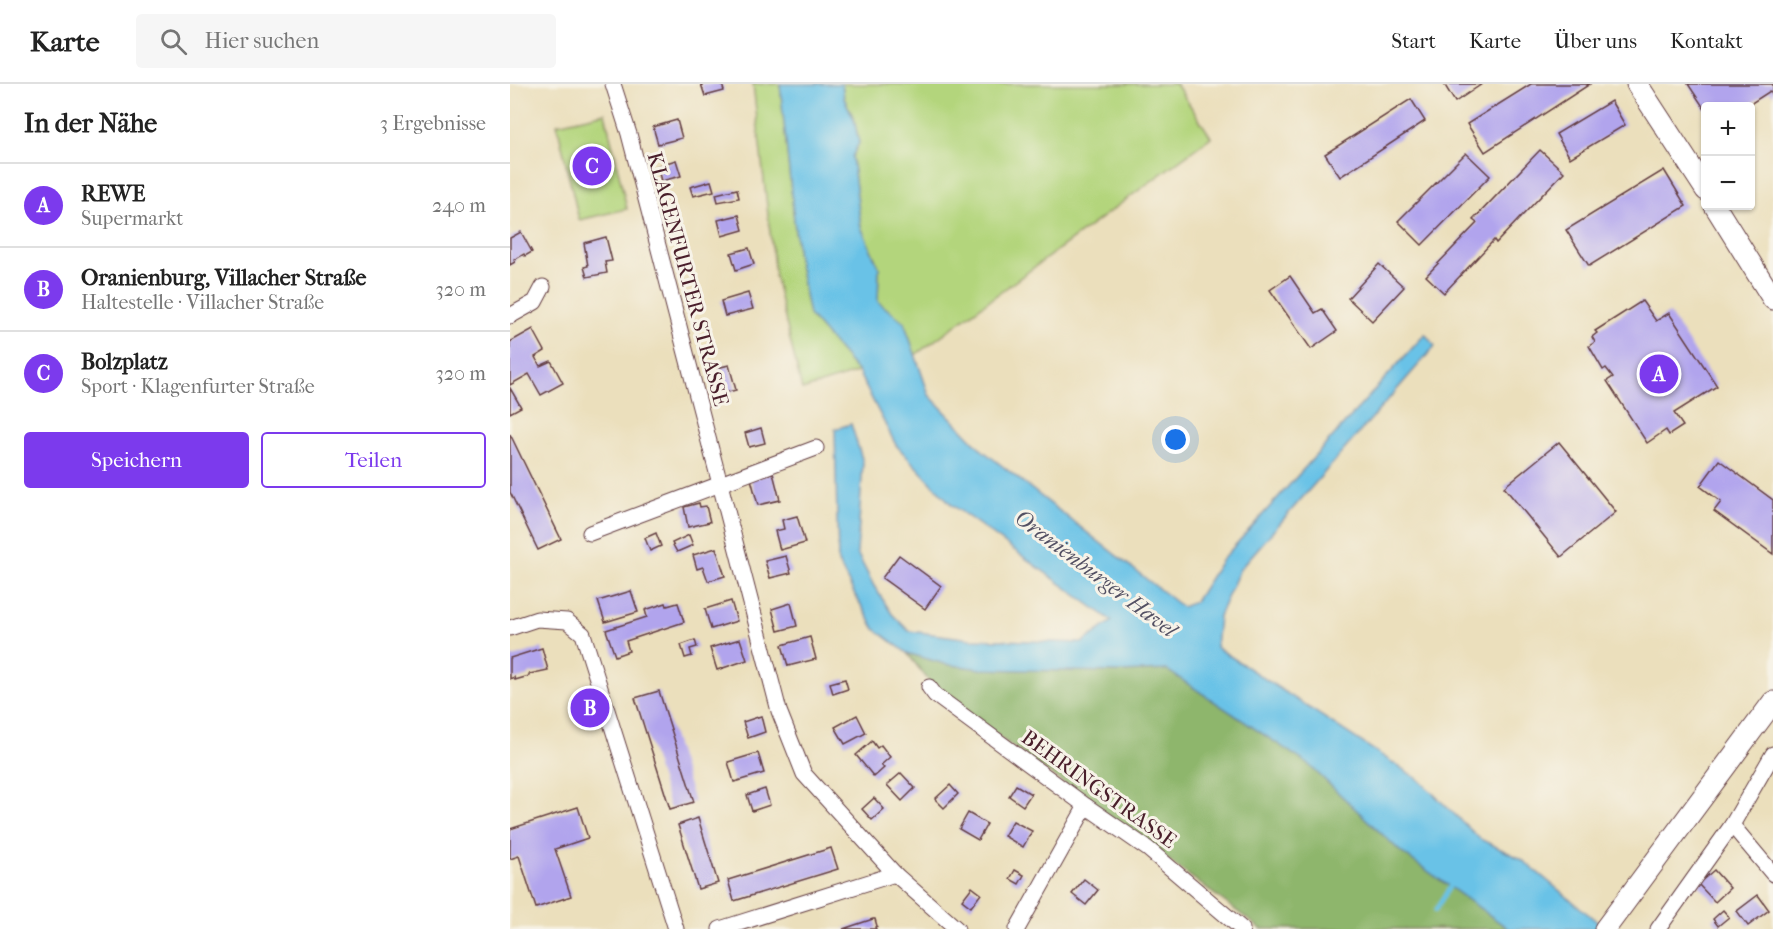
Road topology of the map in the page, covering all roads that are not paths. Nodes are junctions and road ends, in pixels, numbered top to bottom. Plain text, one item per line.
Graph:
1 (613, 84) edge
2 (1638, 84) edge
3 (1701, 182) edge
4 (1717, 210) edge
5 (543, 287) dead end
6 (1773, 299) edge
7 (510, 316) edge
8 (816, 448) dead end
9 (720, 485) junction
10 (590, 533) dead end
11 (510, 628) edge
12 (929, 687) dead end
13 (1773, 702) edge
14 (1773, 754) edge
15 (1086, 806) junction
16 (1732, 825) junction
17 (895, 874) junction
18 (1773, 874) edge
19 (676, 929) edge
20 (720, 929) edge
21 (957, 929) edge
22 (1017, 929) edge
23 (1242, 929) edge
24 (1605, 929) edge
25 (1658, 929) edge

1 - 9 street, KLAGENFURTER STRASSE
2 - 3 street
4 - 6 street
5 - 7 street
8 - 9 street
9 - 10 street
9 - 17 street, KLAGENFURTER STRASSE
11 - 19 street
12 - 15 street, BEHRINGSTRASSE
13 - 24 street
14 - 16 street
15 - 22 street
15 - 23 street, BEHRINGSTRASSE
16 - 18 street
16 - 25 street
17 - 20 street
17 - 21 street, KLAGENFURTER STRASSE

